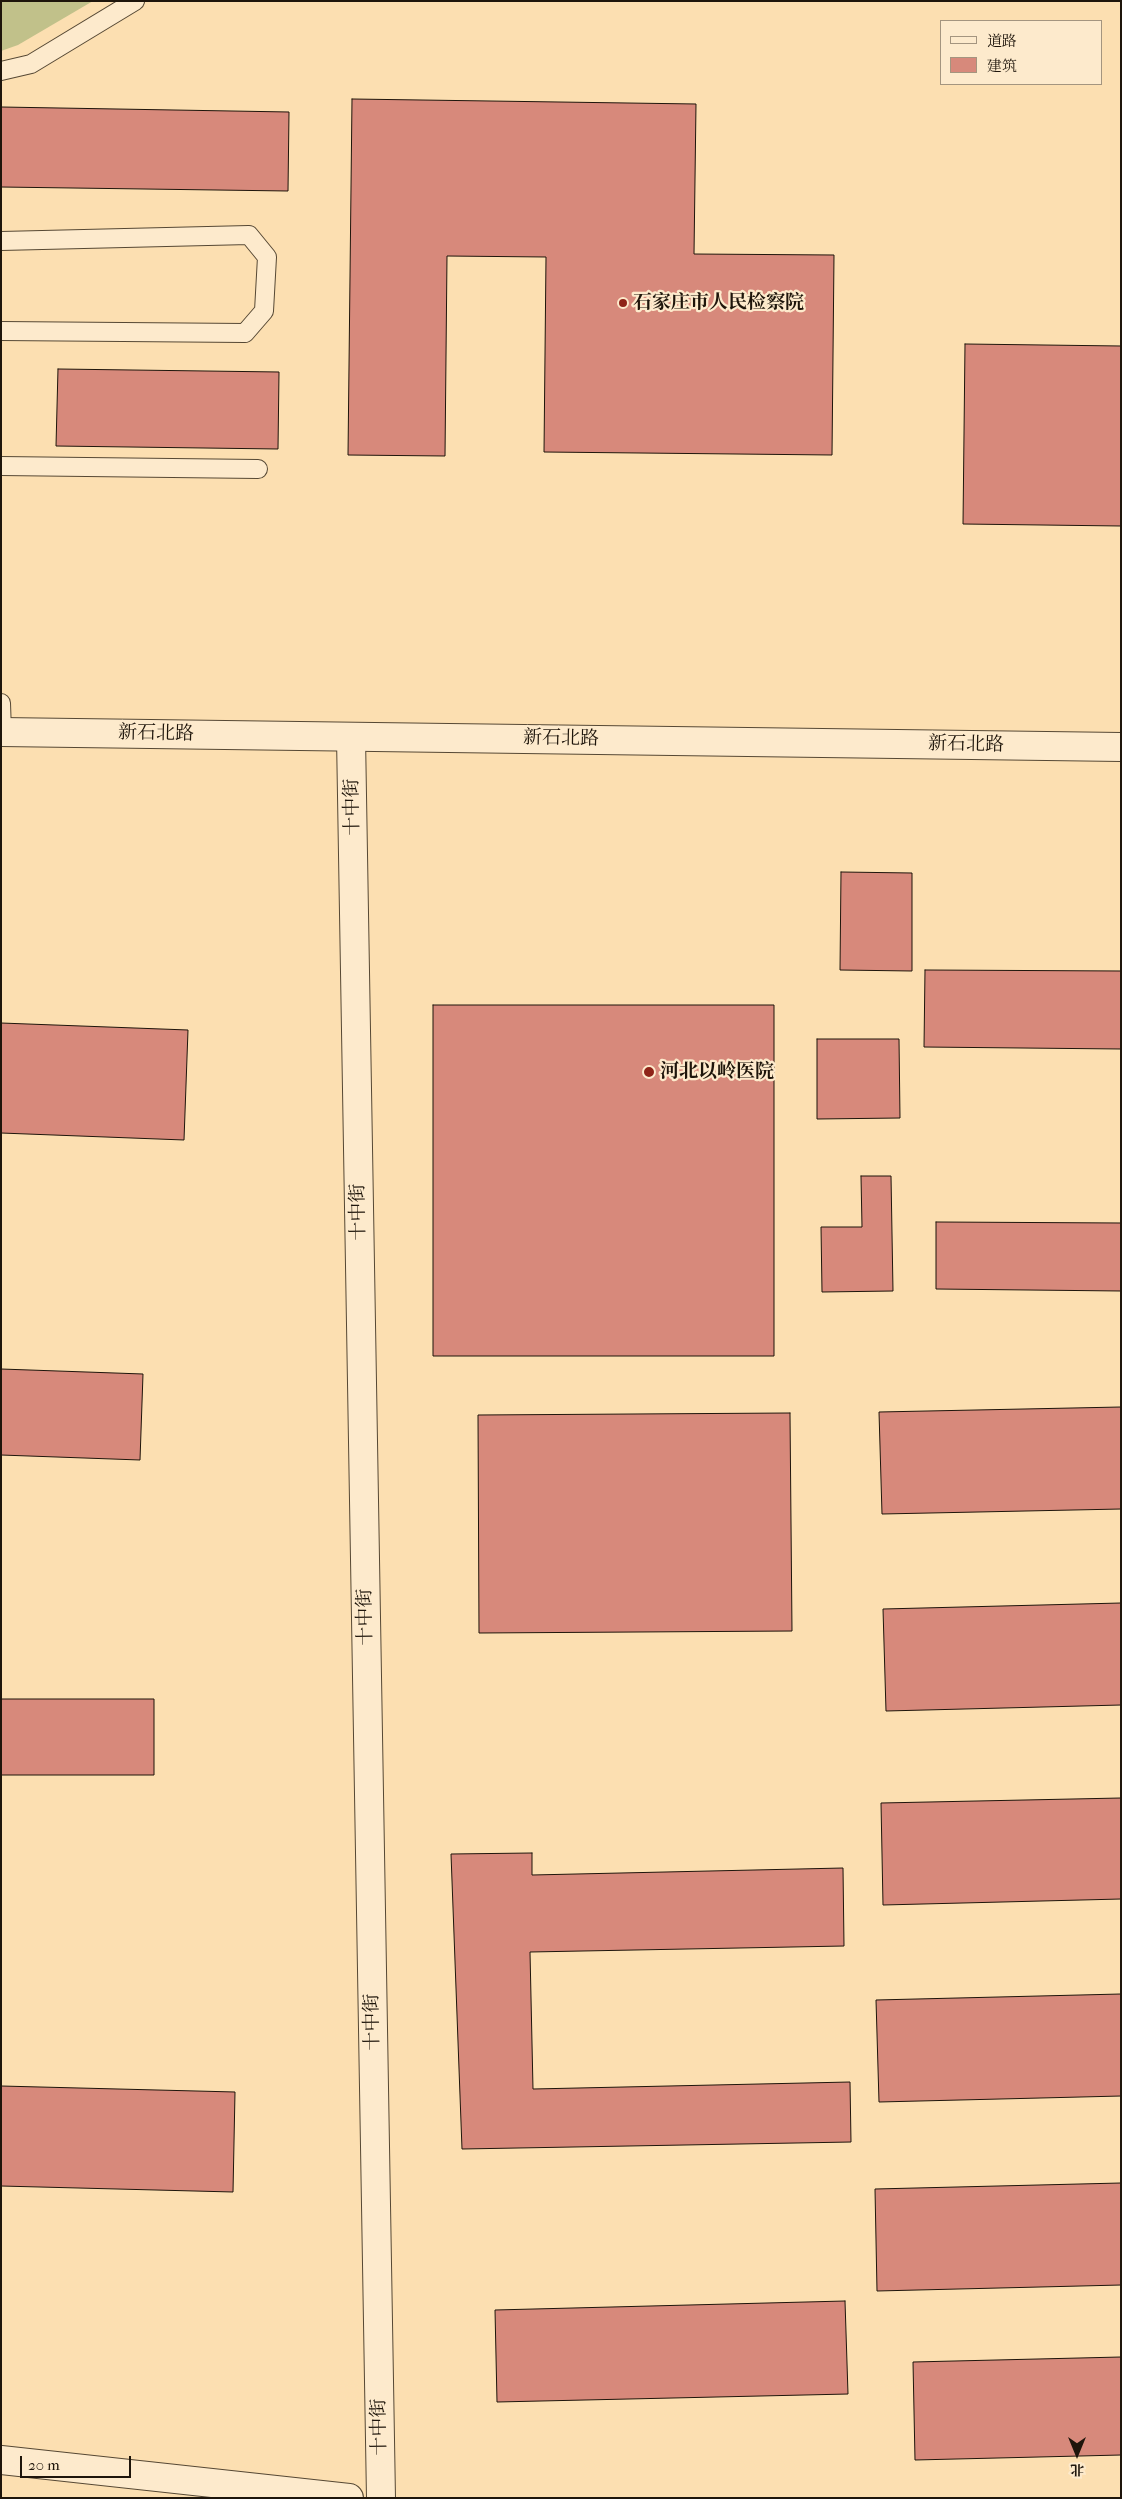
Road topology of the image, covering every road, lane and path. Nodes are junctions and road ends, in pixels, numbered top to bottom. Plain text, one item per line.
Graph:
1 (135, 1) edge
2 (1, 72) edge
3 (1, 241) edge
4 (1, 331) edge
5 (1, 466) edge
6 (258, 469) dead end
7 (1, 703) edge
8 (2, 732) edge
9 (351, 736) junction
10 (1121, 747) edge
11 (1, 2460) edge
12 (349, 2498) edge
13 (381, 2498) edge

1 - 2 lane
3 - 4 lane
5 - 6 lane
7 - 8 lane
8 - 9 street, 新石北路
9 - 10 street, 新石北路
9 - 13 street, 十中街
11 - 12 street

